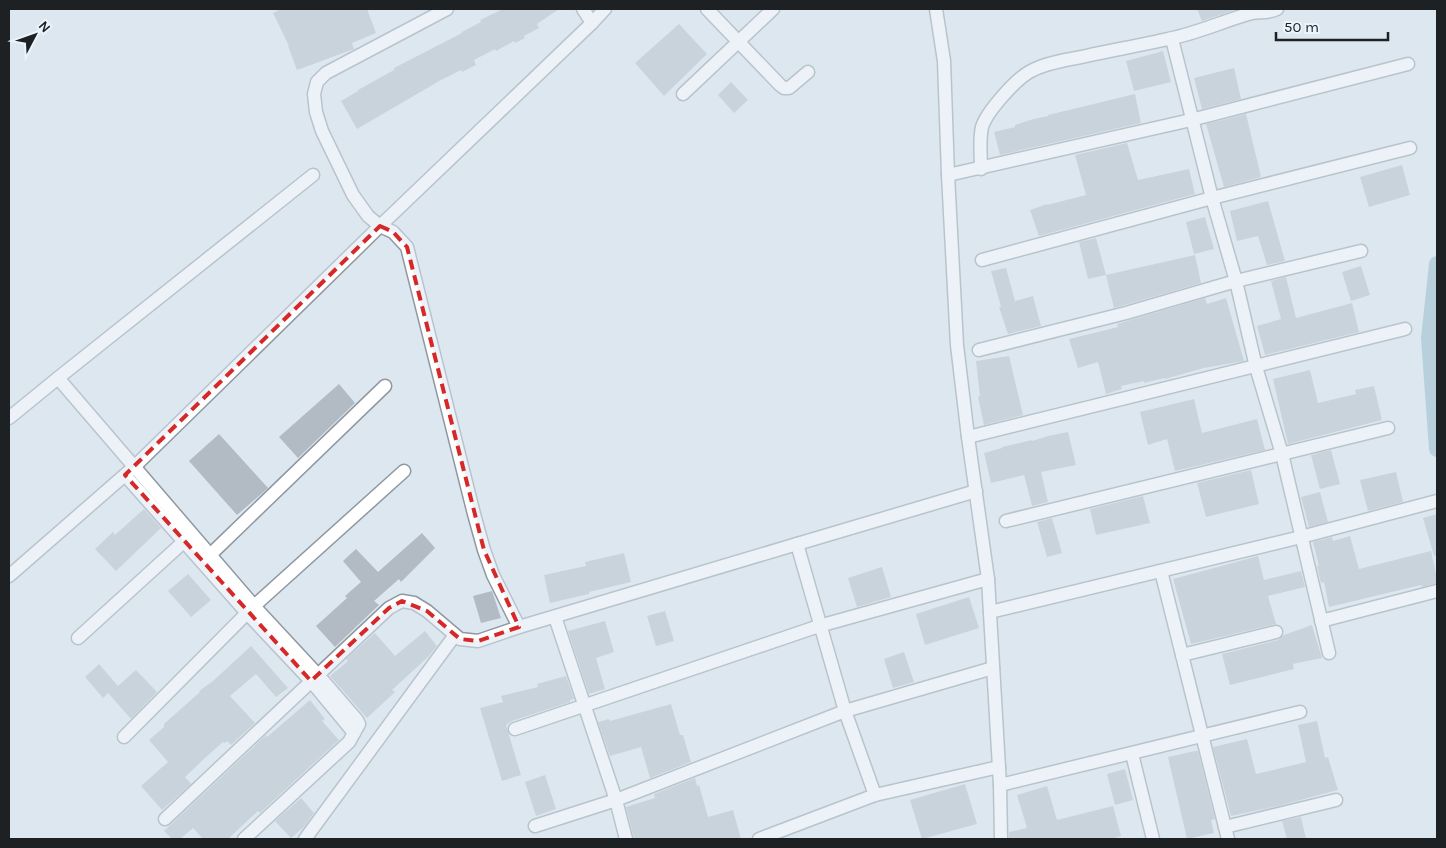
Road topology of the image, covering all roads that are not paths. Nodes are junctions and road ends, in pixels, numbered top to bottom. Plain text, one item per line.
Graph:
1 (447, 9) edge
2 (583, 9) edge
3 (605, 9) edge
4 (707, 9) edge
5 (773, 9) edge
6 (936, 9) edge
7 (1277, 9) edge
8 (592, 23) junction
9 (1172, 39) junction
10 (738, 40) junction
11 (1408, 64) dead end
12 (808, 72) dead end
13 (683, 94) dead end
14 (1191, 120) junction
15 (1410, 148) dead end
16 (981, 168) junction
17 (313, 175) dead end
18 (948, 175) junction
19 (1212, 198) junction
20 (380, 226) junction
21 (1361, 251) dead end
22 (982, 260) dead end
23 (1236, 281) junction
24 (1405, 329) dead end
25 (979, 350) dead end
26 (1256, 367) junction
27 (58, 378) junction
28 (385, 386) dead end
29 (9, 418) edge
30 (1388, 428) dead end
31 (968, 436) junction
32 (1282, 454) junction
33 (130, 471) junction
34 (404, 471) dead end
35 (976, 491) junction
36 (1437, 501) edge
37 (1006, 521) dead end
38 (1301, 537) junction
39 (188, 538) junction
40 (797, 544) junction
41 (210, 555) junction
42 (1161, 571) junction
43 (9, 576) edge
44 (988, 579) junction
45 (1437, 590) edge
46 (250, 609) junction
47 (990, 612) junction
48 (555, 617) junction
49 (1321, 621) junction
50 (819, 626) junction
51 (520, 627) junction
52 (1276, 632) dead end
53 (455, 635) junction
54 (78, 638) dead end
55 (1329, 652) dead end
56 (1182, 655) junction
57 (993, 668) junction
58 (314, 678) junction
59 (584, 705) junction
60 (845, 711) junction
61 (1300, 712) dead end
62 (515, 729) dead end
63 (124, 737) dead end
64 (1202, 737) junction
65 (1132, 754) junction
66 (999, 767) junction
67 (1000, 785) junction
68 (876, 795) junction
69 (616, 800) junction
70 (1336, 800) dead end
71 (165, 819) dead end
72 (534, 826) dead end
73 (1227, 833) edge
74 (244, 839) edge
75 (305, 839) edge
76 (626, 839) edge
77 (759, 839) edge
78 (1001, 839) edge
79 (1152, 839) edge

1 - 20 street
2 - 8 street
3 - 8 street
4 - 10 street
5 - 10 street
6 - 18 street
7 - 9 street
8 - 20 street
9 - 14 street
9 - 16 street
10 - 12 street
10 - 13 street
11 - 14 street
14 - 16 street
14 - 19 street
15 - 19 street
16 - 18 street
17 - 27 street
18 - 31 street
19 - 22 street
19 - 23 street
20 - 33 street
20 - 51 street
21 - 23 street
23 - 25 street
23 - 26 street
24 - 26 street
26 - 31 street
26 - 32 street
27 - 29 street
27 - 33 street
28 - 41 street
30 - 32 street
31 - 35 street
32 - 37 street
32 - 38 street
33 - 39 street
33 - 43 street
34 - 46 street
35 - 40 street
35 - 44 street
36 - 38 street
38 - 42 street
38 - 49 street
39 - 41 street
39 - 46 street
39 - 54 street
40 - 48 street
40 - 50 street
41 - 46 street
42 - 47 street
42 - 56 street
44 - 47 street
44 - 50 street
45 - 49 street
46 - 58 street
46 - 63 street
47 - 57 street
48 - 51 street
48 - 59 street
49 - 55 street
50 - 59 street
50 - 60 street
51 - 53 street
52 - 56 street
53 - 58 street
53 - 75 street
56 - 64 street
57 - 60 street
57 - 66 street
58 - 71 street
58 - 74 street
59 - 62 street
59 - 69 street
60 - 68 street
60 - 69 street
61 - 64 street
64 - 65 street
64 - 73 street
65 - 67 street
65 - 79 street
66 - 67 street
66 - 68 street
67 - 78 street
68 - 77 street
69 - 72 street
69 - 76 street
70 - 73 street

